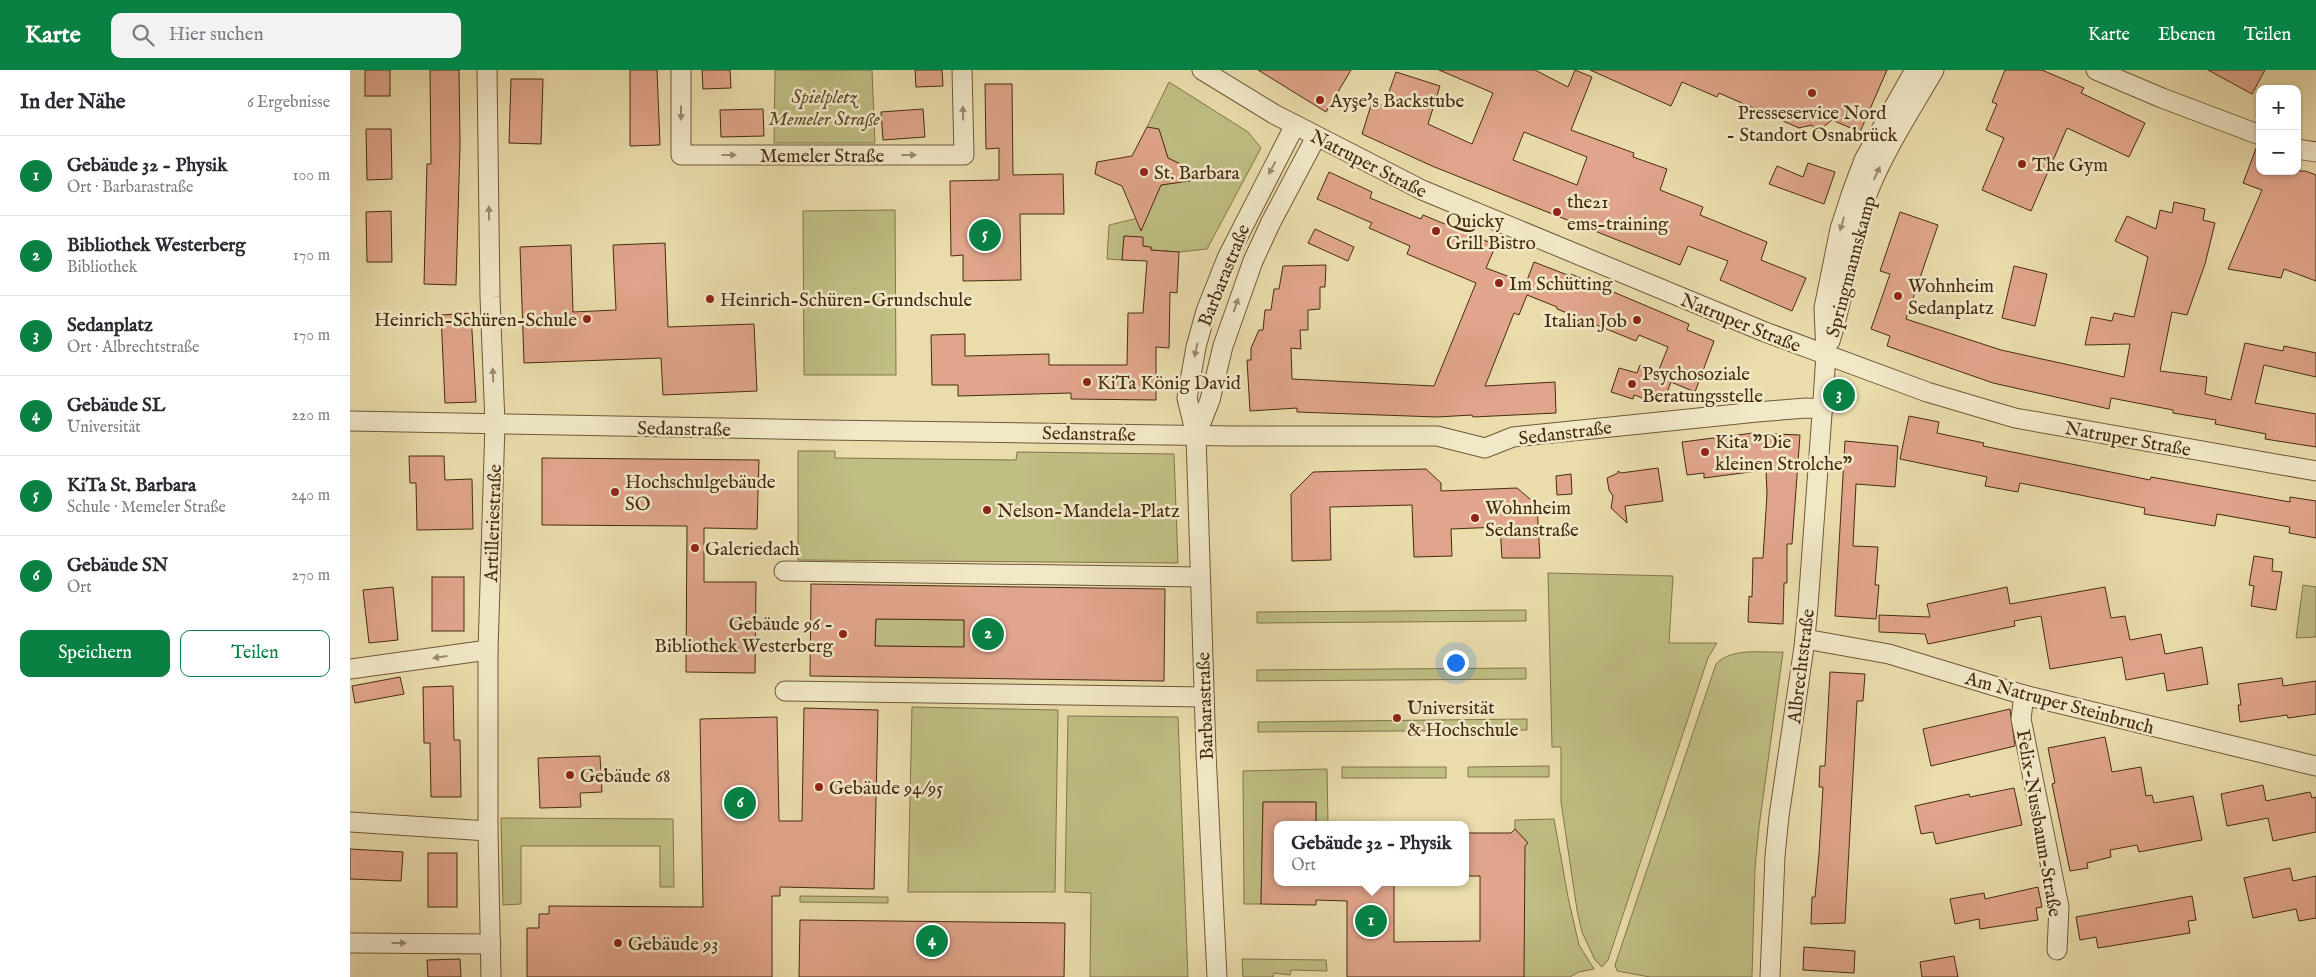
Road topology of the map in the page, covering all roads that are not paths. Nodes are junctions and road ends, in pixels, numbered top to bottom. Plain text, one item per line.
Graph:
1 (486, 70) edge
2 (681, 70) edge
3 (962, 70) edge
4 (1202, 70) edge
5 (1914, 70) edge
6 (1934, 70) edge
7 (2096, 70) edge
8 (1295, 125) junction
9 (2256, 133) edge
10 (1316, 137) junction
11 (2301, 150) edge
12 (2316, 152) edge
13 (1826, 354) junction
14 (1822, 409) junction
15 (350, 421) edge
16 (495, 424) junction
17 (1196, 435) junction
18 (2316, 471) edge
19 (784, 570) dead end
20 (1199, 577) junction
21 (1805, 639) junction
22 (488, 650) junction
23 (350, 669) edge
24 (785, 691) dead end
25 (2024, 695) junction
26 (1204, 696) junction
27 (2316, 766) edge
28 (350, 822) edge
29 (488, 831) junction
30 (350, 943) edge
31 (492, 944) junction
32 (2057, 950) dead end
33 (491, 977) edge
34 (1217, 977) edge
35 (1770, 977) edge

16 -> 1 street, Artilleriestraße
2 -> 3 street, Memeler Straße
4 - 8 street, Natruper Straße
5 -> 13 street, Springmannskamp
13 -> 6 street, Springmannskamp
7 - 9 street
8 - 10 street, Natruper Straße
8 -> 17 street, Barbarastraße
10 - 13 street, Natruper Straße
17 -> 10 street, Barbarastraße
11 - 12 street
13 - 14 street, Albrechtstraße
13 - 18 street, Natruper Straße
14 - 17 street, Sedanstraße
14 - 21 street, Albrechtstraße
15 - 16 street, Sedanstraße
16 - 17 street, Sedanstraße
16 - 22 street, Artilleriestraße
17 - 20 street, Barbarastraße
19 - 20 street
20 - 26 street, Barbarastraße
21 - 25 street, Am Natruper Steinbruch
21 - 35 street, Albrechtstraße
22 -> 23 street
22 - 29 street, Artilleriestraße
24 - 26 street
25 - 27 street, Am Natruper Steinbruch
25 - 32 street, Felix-Nussbaum-Straße
26 - 34 street, Barbarastraße
28 - 29 street
29 - 31 street, Artilleriestraße
30 -> 31 street
31 - 33 street, Artilleriestraße

